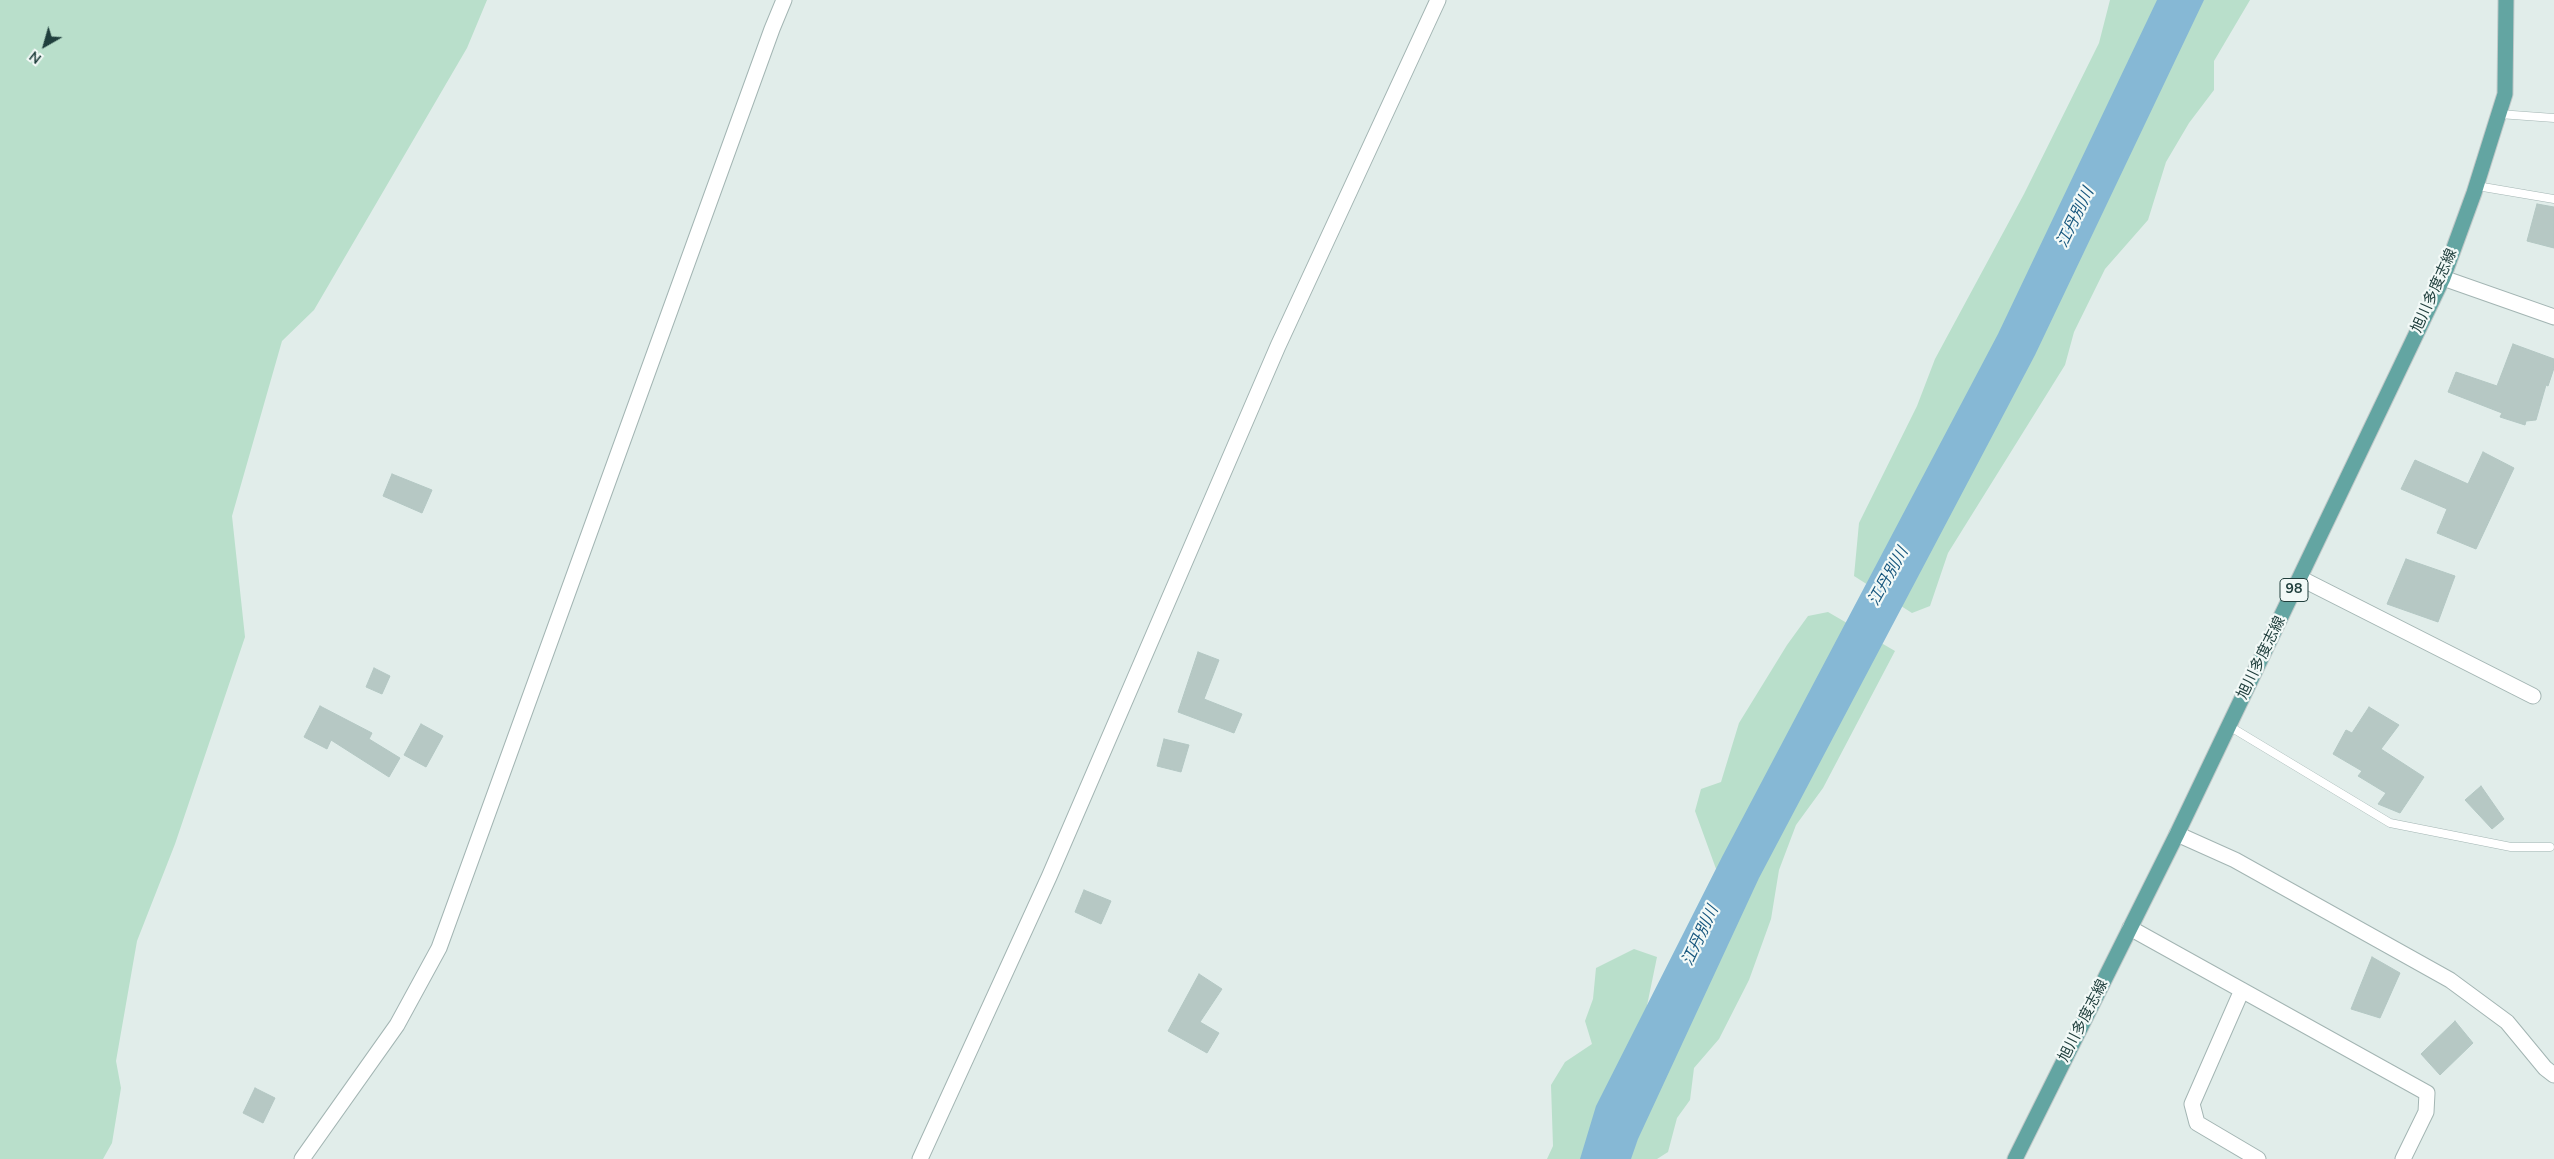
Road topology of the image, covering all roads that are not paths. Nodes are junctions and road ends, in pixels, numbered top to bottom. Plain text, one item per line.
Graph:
1 (784, 0) edge
2 (1438, 0) edge
3 (2506, 0) edge
4 (2499, 114) junction
5 (2554, 118) edge
6 (2477, 186) junction
7 (2554, 199) edge
8 (2443, 278) junction
9 (2554, 317) edge
10 (2300, 578) junction
11 (2533, 696) dead end
12 (2229, 726) junction
13 (2177, 834) junction
14 (2550, 847) dead end
15 (2130, 928) junction
16 (2242, 990) junction
17 (2554, 1075) edge
18 (302, 1159) edge
19 (920, 1159) edge
20 (2015, 1159) edge
21 (2258, 1159) edge
22 (2403, 1159) edge

1 - 18 street
2 - 19 street
3 - 4 main road, 旭川多度志線 / 98
4 - 5 lane
4 - 6 main road, 旭川多度志線 / 98
6 - 7 lane
6 - 8 main road, 旭川多度志線 / 98
8 - 9 street
8 - 10 main road, 旭川多度志線 / 98
10 - 11 street
10 - 12 main road, 旭川多度志線 / 98
12 - 13 main road, 旭川多度志線 / 98
12 - 14 lane
13 - 15 main road, 旭川多度志線 / 98
13 - 17 street
15 - 16 street
15 - 20 main road, 旭川多度志線 / 98
16 - 21 street
16 - 22 street

